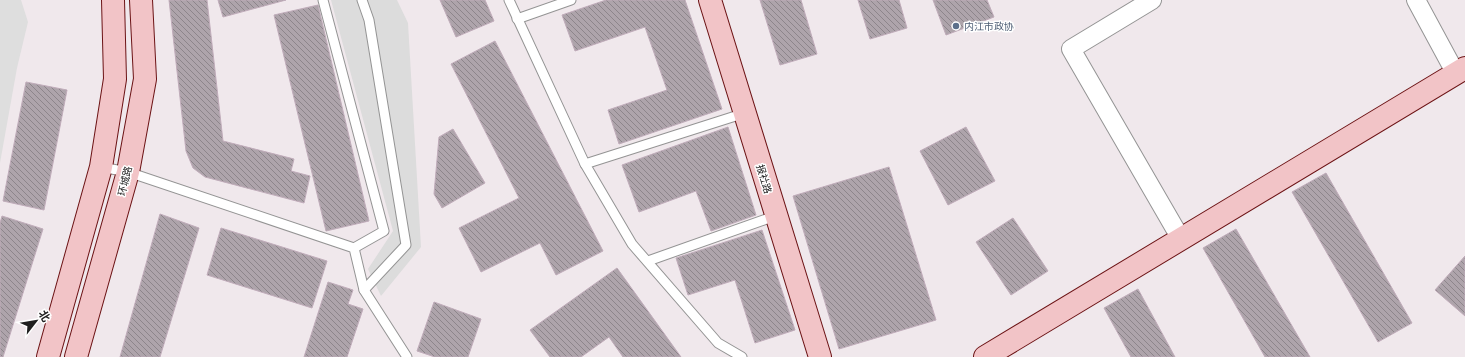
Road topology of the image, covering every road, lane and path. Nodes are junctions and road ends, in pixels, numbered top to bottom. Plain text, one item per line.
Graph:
1 (113, 0) edge
2 (141, 0) edge
3 (323, 0) edge
4 (362, 0) edge
5 (509, 0) edge
6 (571, 0) edge
7 (710, 0) edge
8 (1152, 0) edge
9 (1416, 0) edge
10 (517, 19) junction
11 (1460, 71) edge
12 (745, 113) junction
13 (586, 164) junction
14 (101, 167) junction
15 (128, 172) junction
16 (775, 216) junction
17 (1181, 239) junction
18 (354, 248) junction
19 (648, 261) junction
20 (364, 290) junction
21 (48, 357) edge
22 (76, 357) edge
23 (407, 357) edge
24 (742, 357) edge
25 (820, 357) edge
26 (985, 357) edge

1 - 14 street
2 - 15 street, 环城路
3 - 18 lane
4 - 20 lane
5 - 10 lane
6 - 10 lane
7 - 12 street, 报社路
8 - 17 street
9 - 11 street
10 - 13 lane
11 - 17 street
12 - 13 lane
12 - 16 street, 报社路
13 - 19 lane
14 - 15 lane
14 - 21 street
15 - 18 lane
15 - 22 street, 环城路
16 - 19 lane
16 - 25 street, 报社路
17 - 26 street
18 - 20 lane
19 - 24 lane
20 - 23 lane

